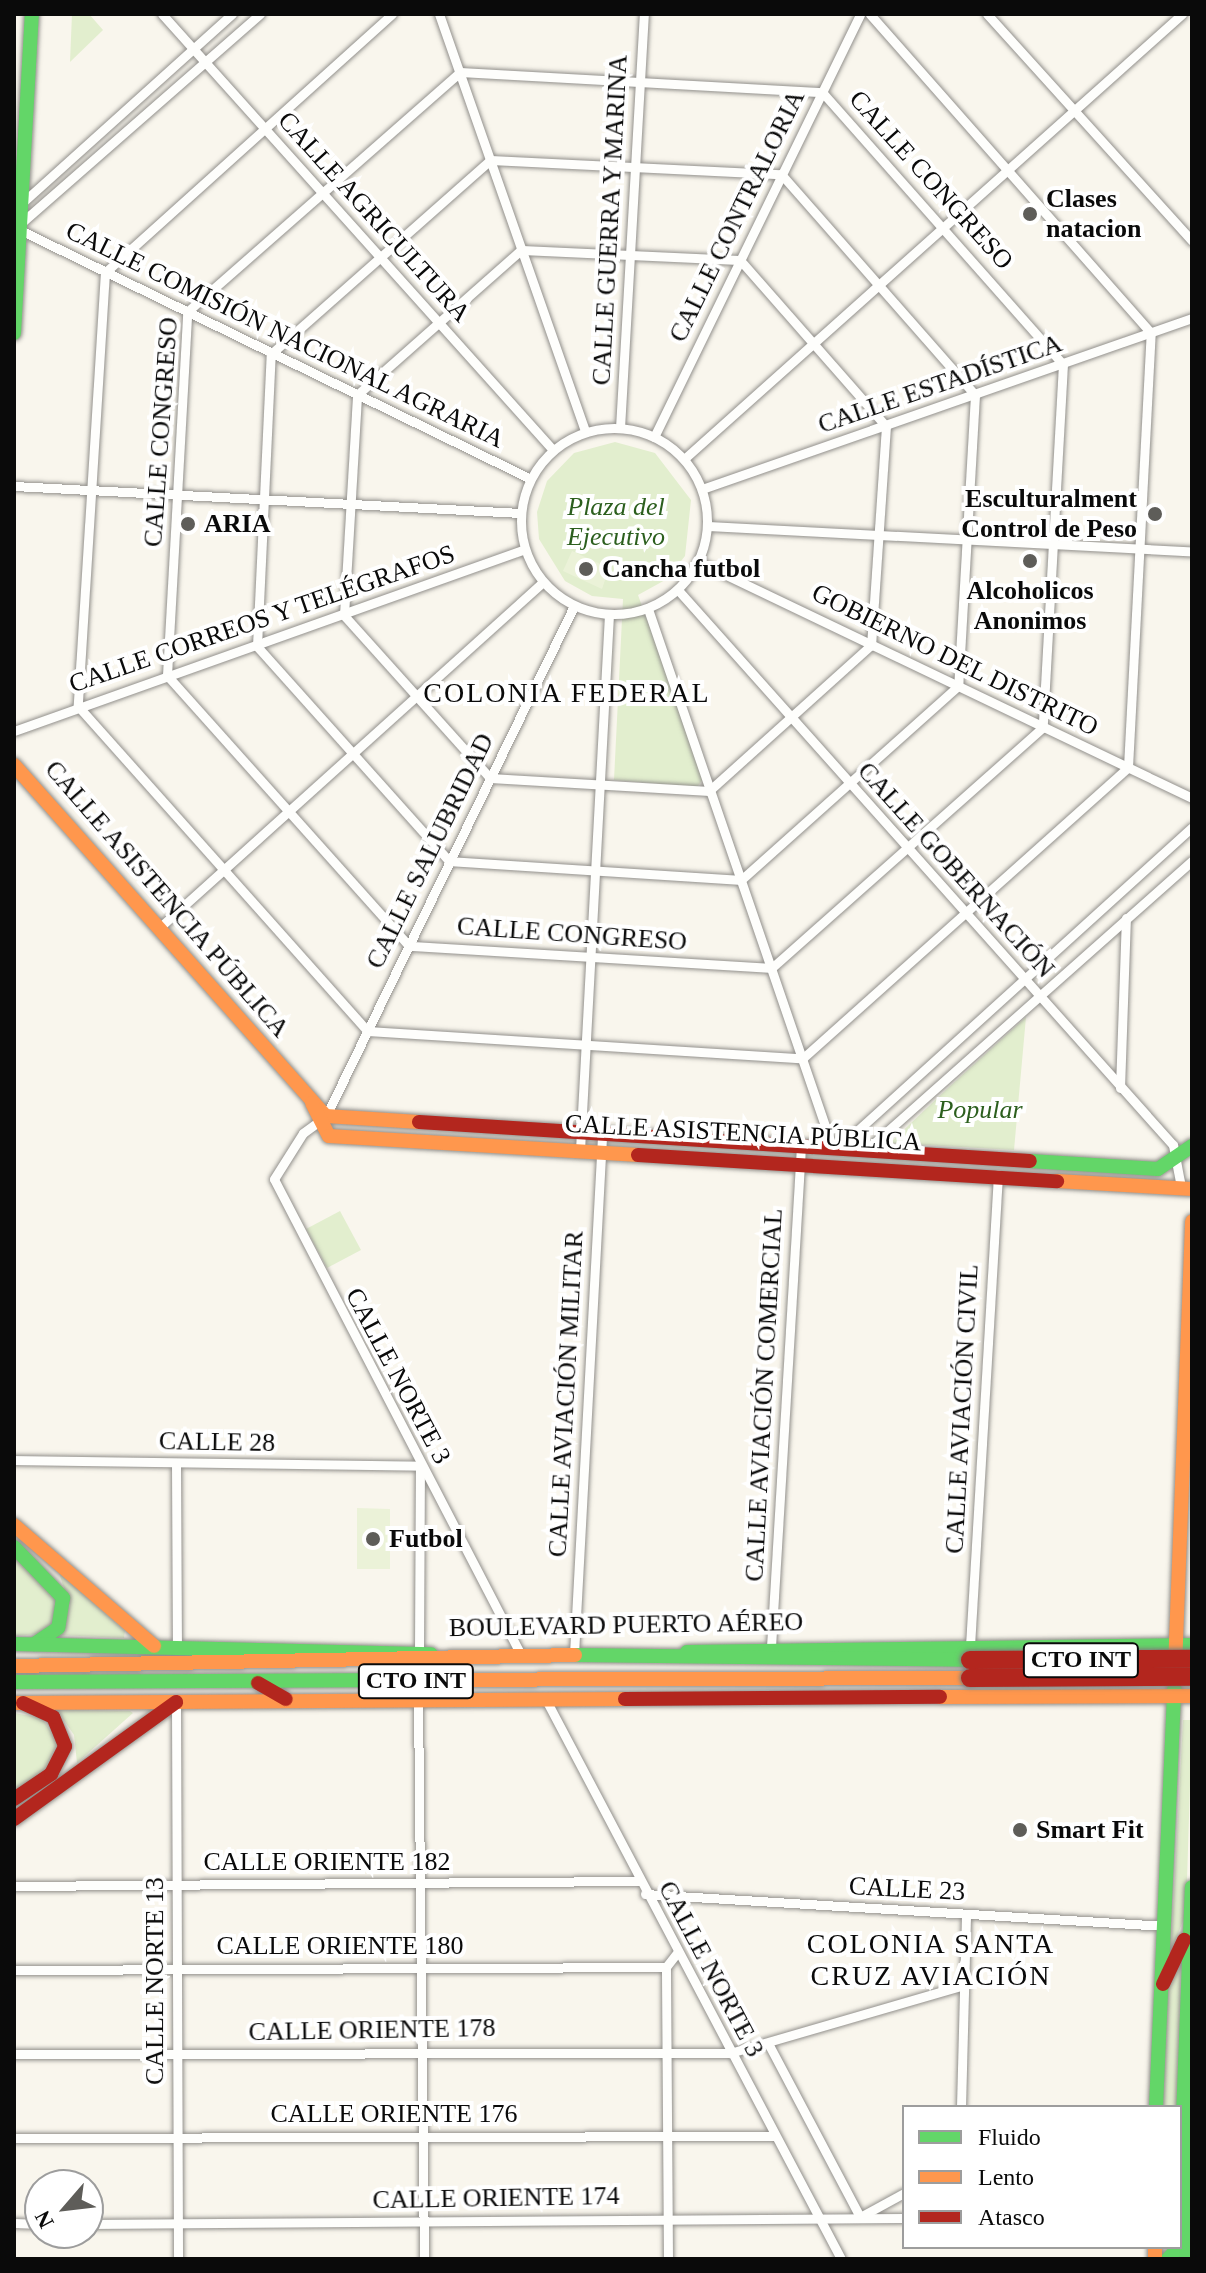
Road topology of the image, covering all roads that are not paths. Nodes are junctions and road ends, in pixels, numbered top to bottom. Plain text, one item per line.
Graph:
1 (32, 14) edge
2 (162, 14) edge
3 (232, 14) edge
4 (260, 14) edge
5 (392, 14) edge
6 (439, 14) edge
7 (644, 14) edge
8 (860, 14) edge
9 (870, 14) edge
10 (987, 14) edge
11 (1182, 14) edge
12 (193, 49) junction
13 (205, 63) junction
14 (460, 72) junction
15 (639, 81) junction
16 (822, 92) junction
17 (1075, 111) junction
18 (265, 128) junction
19 (490, 160) junction
20 (634, 167) junction
21 (1009, 170) junction
22 (781, 174) junction
23 (323, 192) junction
24 (22, 203) junction
25 (945, 225) junction
26 (20, 227) junction
27 (1192, 241) edge
28 (521, 250) junction
29 (630, 252) junction
30 (381, 257) junction
31 (740, 260) junction
32 (105, 272) junction
33 (880, 285) junction
34 (187, 312) junction
35 (1192, 318) edge
36 (438, 320) junction
37 (14, 333) edge
38 (1151, 333) junction
39 (815, 343) junction
40 (271, 354) junction
41 (1063, 364) junction
42 (357, 395) junction
43 (975, 395) junction
44 (886, 426) junction
45 (620, 428) junction
46 (585, 432) junction
47 (654, 437) junction
48 (553, 450) junction
49 (684, 459) junction
50 (531, 479) junction
51 (14, 486) edge
52 (90, 489) junction
53 (702, 489) junction
54 (177, 496) junction
55 (262, 500) junction
56 (349, 505) junction
57 (521, 513) junction
58 (708, 526) junction
59 (883, 536) junction
60 (969, 541) junction
61 (1055, 545) junction
62 (525, 549) junction
63 (1141, 549) junction
64 (1192, 551) edge
65 (699, 562) junction
66 (543, 582) junction
67 (678, 590) junction
68 (574, 606) junction
69 (648, 609) junction
70 (344, 615) junction
71 (609, 615) junction
72 (871, 645) junction
73 (257, 646) junction
74 (167, 675) junction
75 (958, 686) junction
76 (415, 697) junction
77 (78, 706) junction
78 (792, 720) junction
79 (1043, 727) junction
80 (14, 731) edge
81 (352, 754) junction
82 (14, 765) edge
83 (1128, 767) junction
84 (490, 778) junction
85 (850, 784) junction
86 (600, 788) junction
87 (709, 791) junction
88 (1192, 798) edge
89 (288, 812) junction
90 (1192, 827) edge
91 (907, 849) junction
92 (449, 861) junction
93 (1192, 861) edge
94 (222, 869) junction
95 (594, 873) junction
96 (741, 880) junction
97 (966, 914) junction
98 (1126, 918) junction
99 (159, 928) junction
100 (409, 946) junction
101 (590, 957) junction
102 (772, 968) junction
103 (1023, 980) junction
104 (1037, 995) junction
105 (368, 1031) junction
106 (585, 1045) junction
107 (803, 1058) junction
108 (1120, 1088) junction
109 (322, 1119) junction
110 (580, 1143) junction
111 (602, 1144) junction
112 (835, 1149) junction
113 (865, 1151) junction
114 (1186, 1153) edge
115 (801, 1155) junction
116 (998, 1175) junction
117 (1187, 1188) edge
118 (1192, 1221) edge
119 (14, 1460) edge
120 (176, 1463) junction
121 (420, 1466) junction
122 (14, 1525) edge
123 (14, 1547) edge
124 (14, 1644) edge
125 (34, 1644) junction
126 (1110, 1645) junction
127 (1184, 1645) edge
128 (154, 1646) junction
129 (771, 1647) junction
130 (177, 1648) junction
131 (427, 1653) junction
132 (683, 1653) junction
133 (574, 1654) junction
134 (521, 1655) junction
135 (1192, 1659) edge
136 (970, 1661) junction
137 (14, 1666) edge
138 (1192, 1677) edge
139 (647, 1680) junction
140 (256, 1681) junction
141 (14, 1682) edge
142 (1112, 1694) junction
143 (1183, 1696) edge
144 (620, 1697) junction
145 (545, 1698) junction
146 (286, 1699) junction
147 (418, 1699) junction
148 (176, 1702) junction
149 (19, 1703) edge
150 (14, 1799) edge
151 (14, 1819) edge
152 (639, 1881) junction
153 (421, 1884) junction
154 (178, 1885) junction
155 (14, 1886) edge
156 (1192, 1887) edge
157 (645, 1894) junction
158 (1190, 1908) edge
159 (966, 1914) junction
160 (1165, 1926) junction
161 (677, 1953) junction
162 (666, 1967) junction
163 (420, 1968) junction
164 (14, 1970) edge
165 (177, 1970) junction
166 (1163, 1984) junction
167 (964, 1985) junction
168 (769, 2045) junction
169 (665, 2050) junction
170 (423, 2051) junction
171 (177, 2053) junction
172 (730, 2053) junction
173 (14, 2054) edge
174 (961, 2105) edge
175 (1156, 2105) edge
176 (666, 2135) junction
177 (178, 2136) junction
178 (774, 2136) junction
179 (422, 2137) junction
180 (14, 2138) edge
181 (902, 2194) edge
182 (668, 2216) junction
183 (860, 2217) junction
184 (902, 2218) edge
185 (819, 2219) junction
186 (423, 2222) junction
187 (104, 2224) edge
188 (177, 2224) junction
189 (1185, 2242) edge
190 (178, 2259) edge
191 (424, 2259) edge
192 (668, 2259) edge
193 (841, 2259) edge
194 (1187, 2259) edge

1 - 24 main road
2 - 12 street, CALLE AGRICULTURA
3 - 12 street
4 - 13 street
5 - 18 street
6 - 14 street
7 - 15 street, CALLE GUERRA Y MARINA
8 - 16 street, CALLE CONTRALORIA
9 - 21 street
10 - 17 street
11 - 17 street
12 - 13 street, CALLE AGRICULTURA
12 - 24 street
13 - 18 street, CALLE AGRICULTURA
13 - 26 street
14 - 15 street, CALLE CONGRESO
14 - 19 street
14 - 23 street, CALLE CONGRESO
15 - 16 street, CALLE CONGRESO
15 - 20 street, CALLE GUERRA Y MARINA
16 - 22 street, CALLE CONTRALORIA
16 - 25 street, CALLE CONGRESO
17 - 21 street
17 - 27 street
18 - 23 street, CALLE AGRICULTURA
18 - 32 street
19 - 20 street
19 - 28 street
19 - 30 street
20 - 22 street
20 - 29 street, CALLE GUERRA Y MARINA
21 - 25 street
21 - 38 street
22 - 31 street, CALLE CONTRALORIA
22 - 33 street
23 - 30 street, CALLE AGRICULTURA
23 - 34 street, CALLE CONGRESO
24 - 26 main road
25 - 33 street
25 - 41 street, CALLE CONGRESO
26 - 32 street, CALLE COMISIÓN NACIONAL AGRARIA
26 - 37 main road
28 - 29 street
28 - 36 street
28 - 46 street
29 - 31 street
29 - 45 street, CALLE GUERRA Y MARINA
30 - 36 street, CALLE AGRICULTURA
30 - 40 street
31 - 39 street
31 - 47 street, CALLE CONTRALORIA
32 - 34 street, CALLE COMISIÓN NACIONAL AGRARIA
32 - 52 street
33 - 39 street
33 - 43 street
34 - 40 street, CALLE COMISIÓN NACIONAL AGRARIA
34 - 54 street, CALLE CONGRESO
35 - 38 street, CALLE ESTADÍSTICA
36 - 42 street
36 - 48 street, CALLE AGRICULTURA
38 - 41 street, CALLE ESTADÍSTICA
38 - 63 street
39 - 44 street
39 - 49 street
40 - 42 street, CALLE COMISIÓN NACIONAL AGRARIA
40 - 55 street
41 - 43 street, CALLE ESTADÍSTICA
41 - 61 street
42 - 50 street, CALLE COMISIÓN NACIONAL AGRARIA
42 - 56 street
43 - 44 street, CALLE ESTADÍSTICA
43 - 60 street
44 - 53 street, CALLE ESTADÍSTICA
44 - 59 street
45 - 46 street
45 - 47 street
46 - 48 street
47 - 49 street
48 - 50 street
49 - 53 street
50 - 57 street
51 - 52 street
52 - 54 street
52 - 77 street
53 - 58 street
54 - 55 street
54 - 74 street, CALLE CONGRESO
55 - 56 street
55 - 73 street
56 - 57 street
56 - 70 street
57 - 62 street
58 - 59 street
58 - 65 street
59 - 60 street
59 - 72 street
60 - 61 street
60 - 75 street
61 - 63 street
61 - 79 street
62 - 66 street
62 - 70 street, CALLE CORREOS Y TELÉGRAFOS
63 - 64 street
63 - 83 street
65 - 67 street
65 - 72 street, GOBIERNO DEL DISTRITO
66 - 68 street
66 - 76 street
67 - 69 street
67 - 78 street, CALLE GOBERNACIÓN
68 - 71 street
68 - 84 street, CALLE SALUBRIDAD
69 - 71 street
69 - 87 street
70 - 73 street, CALLE CORREOS Y TELÉGRAFOS
70 - 76 street
71 - 86 street
72 - 75 street, GOBIERNO DEL DISTRITO
72 - 78 street
73 - 74 street, CALLE CORREOS Y TELÉGRAFOS
73 - 81 street
74 - 77 street, CALLE CORREOS Y TELÉGRAFOS
74 - 89 street
75 - 79 street, GOBIERNO DEL DISTRITO
75 - 85 street
76 - 81 street
76 - 84 street
77 - 80 street, CALLE CORREOS Y TELÉGRAFOS
77 - 94 street
78 - 85 street, CALLE GOBERNACIÓN
78 - 87 street
79 - 83 street, GOBIERNO DEL DISTRITO
79 - 91 street
81 - 89 street
81 - 92 street
82 - 99 main road, CALLE ASISTENCIA PÚBLICA
83 - 88 street, GOBIERNO DEL DISTRITO
83 - 97 street
84 - 86 street
84 - 92 street, CALLE SALUBRIDAD
85 - 91 street, CALLE GOBERNACIÓN
85 - 96 street
86 - 87 street
86 - 95 street
87 - 96 street
89 - 94 street
89 - 100 street
90 - 103 street, CALLE ASISTENCIA PÚBLICA
91 - 97 street, CALLE GOBERNACIÓN
91 - 102 street
92 - 95 street
92 - 100 street, CALLE SALUBRIDAD
93 - 98 street, CALLE ASISTENCIA PÚBLICA
94 - 99 street
94 - 105 street
95 - 96 street
95 - 101 street
96 - 102 street
97 - 103 street, CALLE GOBERNACIÓN
97 - 107 street
98 - 104 street, CALLE ASISTENCIA PÚBLICA
98 - 108 street
99 - 109 main road, CALLE ASISTENCIA PÚBLICA
100 - 101 street, CALLE CONGRESO
100 - 105 street, CALLE SALUBRIDAD
101 - 102 street, CALLE CONGRESO
101 - 106 street
102 - 107 street
103 - 104 street, CALLE GOBERNACIÓN
103 - 112 street, CALLE ASISTENCIA PÚBLICA
104 - 108 street, CALLE GOBERNACIÓN
104 - 113 street, CALLE ASISTENCIA PÚBLICA
105 - 106 street
105 - 109 street, CALLE SALUBRIDAD
106 - 107 street
106 - 110 street
107 - 112 street
108 - 114 street, CALLE GOBERNACIÓN
109 - 110 main road, CALLE ASISTENCIA PÚBLICA
109 - 121 street, CALLE NORTE 3
110 - 111 main road, CALLE ASISTENCIA PÚBLICA
111 - 115 main road, CALLE ASISTENCIA PÚBLICA
111 - 133 street, CALLE AVIACIÓN MILITAR
112 - 113 main road, CALLE ASISTENCIA PÚBLICA
112 - 115 main road, CALLE ASISTENCIA PÚBLICA
113 - 114 main road, CALLE ASISTENCIA PÚBLICA
114 - 117 street
115 - 116 main road, CALLE ASISTENCIA PÚBLICA
115 - 129 street, CALLE AVIACIÓN COMERCIAL
116 - 117 main road, CALLE ASISTENCIA PÚBLICA
116 - 136 street, CALLE AVIACIÓN CIVIL
118 - 127 main road
119 - 120 street, CALLE 28
120 - 121 street, CALLE 28
120 - 130 street
121 - 131 street
121 - 134 street, CALLE NORTE 3
122 - 128 main road
123 - 125 main road
124 - 125 main road, BOULEVARD PUERTO AÉREO / CTO INT
125 - 128 main road, BOULEVARD PUERTO AÉREO / CTO INT
126 - 127 main road, BOULEVARD PUERTO AÉREO / CTO INT
126 - 136 main road, BOULEVARD PUERTO AÉREO / CTO INT
126 - 142 main road
127 - 143 main road
128 - 130 main road, BOULEVARD PUERTO AÉREO / CTO INT
129 - 132 main road, BOULEVARD PUERTO AÉREO / CTO INT
129 - 136 main road, BOULEVARD PUERTO AÉREO / CTO INT
130 - 131 main road, BOULEVARD PUERTO AÉREO / CTO INT
131 - 134 main road, BOULEVARD PUERTO AÉREO / CTO INT
131 - 137 main road, CTO INT
132 - 133 main road, BOULEVARD PUERTO AÉREO / CTO INT
132 - 136 main road, CTO INT
133 - 134 main road, BOULEVARD PUERTO AÉREO / CTO INT
135 - 136 main road, CTO INT, bridge
136 - 138 main road, CTO INT, bridge
136 - 139 main road, CTO INT
139 - 140 main road, CTO INT
139 - 144 main road
140 - 141 main road, CTO INT
140 - 146 main road
142 - 143 main road, CTO INT
142 - 144 main road, CTO INT
143 - 160 main road
144 - 145 main road, CTO INT
145 - 147 main road, CTO INT
145 - 152 street, CALLE NORTE 3
146 - 147 main road, CTO INT
146 - 148 main road, CTO INT
147 - 153 street
148 - 149 main road, CTO INT
148 - 151 main road
148 - 154 street, CALLE NORTE 13
149 - 150 main road
152 - 153 street, CALLE ORIENTE 182
152 - 157 street, CALLE NORTE 3
153 - 154 street, CALLE ORIENTE 182
153 - 163 street
154 - 155 street, CALLE ORIENTE 182
154 - 165 street, CALLE NORTE 13
156 - 158 main road
157 - 159 street, CALLE 23
157 - 161 street, CALLE NORTE 3
158 - 166 main road
158 - 189 main road
159 - 160 street, CALLE 23
159 - 167 street
160 - 166 main road
161 - 162 street
161 - 172 street, CALLE NORTE 3
162 - 163 street, CALLE ORIENTE 180
162 - 169 street
163 - 165 street, CALLE ORIENTE 180
163 - 170 street
164 - 165 street, CALLE ORIENTE 180
165 - 171 street, CALLE NORTE 13
166 - 175 main road
167 - 168 street, CALLE ORIENTE 178
167 - 174 street
168 - 172 street, CALLE ORIENTE 178
168 - 183 street
169 - 170 street, CALLE ORIENTE 178
169 - 172 street, CALLE ORIENTE 178
169 - 176 street
170 - 171 street, CALLE ORIENTE 178
170 - 179 street
171 - 173 street, CALLE ORIENTE 178
171 - 177 street, CALLE NORTE 13
172 - 178 street, CALLE NORTE 3
176 - 178 street, CALLE ORIENTE 176
176 - 179 street, CALLE ORIENTE 176
176 - 182 street
177 - 179 street, CALLE ORIENTE 176
177 - 180 street, CALLE ORIENTE 176
177 - 188 street, CALLE NORTE 13
178 - 185 street, CALLE NORTE 3
179 - 186 street
181 - 183 street
182 - 185 street, CALLE ORIENTE 174
182 - 186 street, CALLE ORIENTE 174
182 - 192 street
183 - 184 street, CALLE ORIENTE 174
183 - 185 street, CALLE ORIENTE 174
185 - 193 street, CALLE NORTE 3
186 - 188 street, CALLE ORIENTE 174
186 - 191 street
187 - 188 street, CALLE ORIENTE 174
188 - 190 street, CALLE NORTE 13
189 - 194 main road

